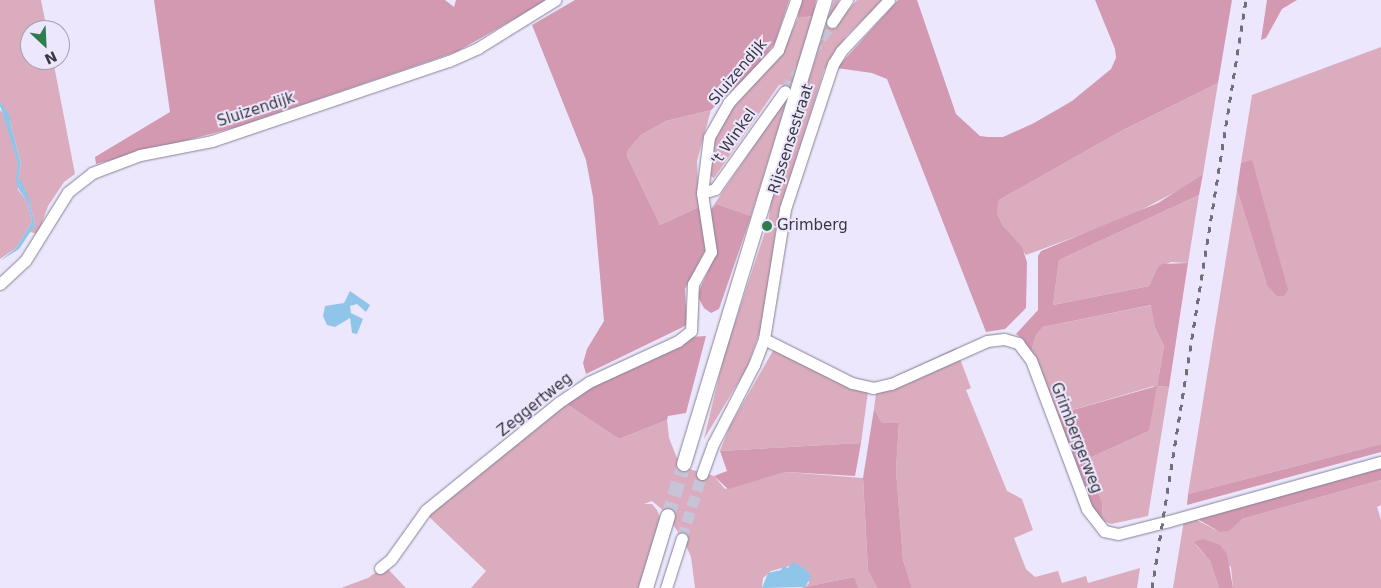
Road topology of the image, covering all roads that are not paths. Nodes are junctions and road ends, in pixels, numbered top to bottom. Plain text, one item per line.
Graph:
1 (555, 0) edge
2 (796, 0) edge
3 (825, 0) edge
4 (847, 0) edge
5 (889, 0) edge
6 (832, 22) tunnel mouth
7 (785, 91) tunnel mouth
8 (702, 193) junction
9 (0, 284) edge
10 (764, 339) junction
11 (1381, 462) edge
12 (684, 464) tunnel mouth
13 (702, 474) tunnel mouth
14 (668, 516) tunnel mouth
15 (682, 538) tunnel mouth
16 (380, 568) dead end
17 (646, 588) edge
18 (666, 588) edge

1 - 9 street, Sluizendijk
2 - 8 street, Sluizendijk
3 - 12 main road, Rijssensestraat
4 - 6 street
5 - 10 street, Rijssensestraat
7 - 8 street, 't Winkel
8 - 16 street, Zeggertweg
10 - 11 street, Grimbergerweg
10 - 13 street, Rijssensestraat
14 - 17 main road
15 - 18 street

